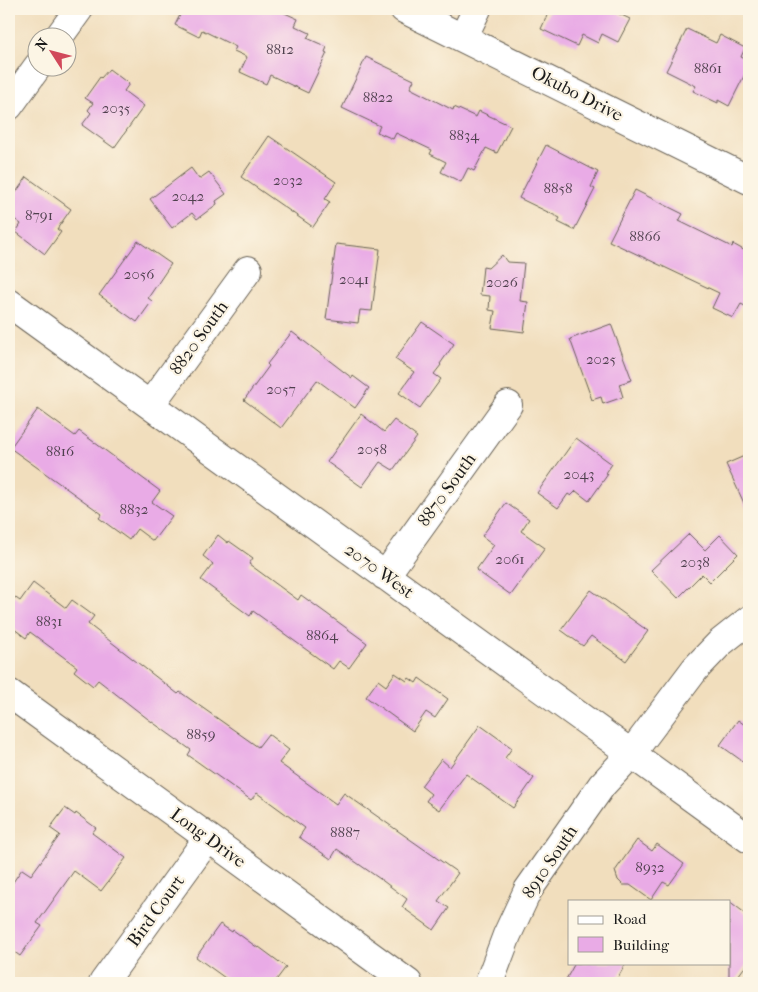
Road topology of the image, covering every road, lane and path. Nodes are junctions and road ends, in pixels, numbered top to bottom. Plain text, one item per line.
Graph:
1 (79, 9) edge
2 (404, 9) edge
3 (477, 9) edge
4 (65, 28) edge
5 (462, 38) junction
6 (29, 78) edge
7 (9, 106) edge
8 (749, 180) edge
9 (248, 270) dead end
10 (9, 303) edge
11 (150, 405) junction
12 (508, 405) dead end
13 (385, 576) junction
14 (749, 620) edge
15 (9, 693) edge
16 (631, 754) junction
17 (208, 838) junction
18 (749, 840) edge
19 (103, 983) edge
20 (408, 983) edge
21 (489, 983) edge

1 - 4 street
2 - 5 street, Okubo Drive
3 - 5 street
5 - 8 street, Okubo Drive
6 - 7 street
9 - 11 street, 8820 South
10 - 11 street, 2070 West
11 - 13 street, 2070 West
12 - 13 street, 8870 South
13 - 16 street, 2070 West
14 - 16 street, 8910 South
15 - 17 street, Long Drive
16 - 18 street, 2070 West
16 - 21 street, 8910 South
17 - 19 street, Bird Court
17 - 20 street, Long Drive

